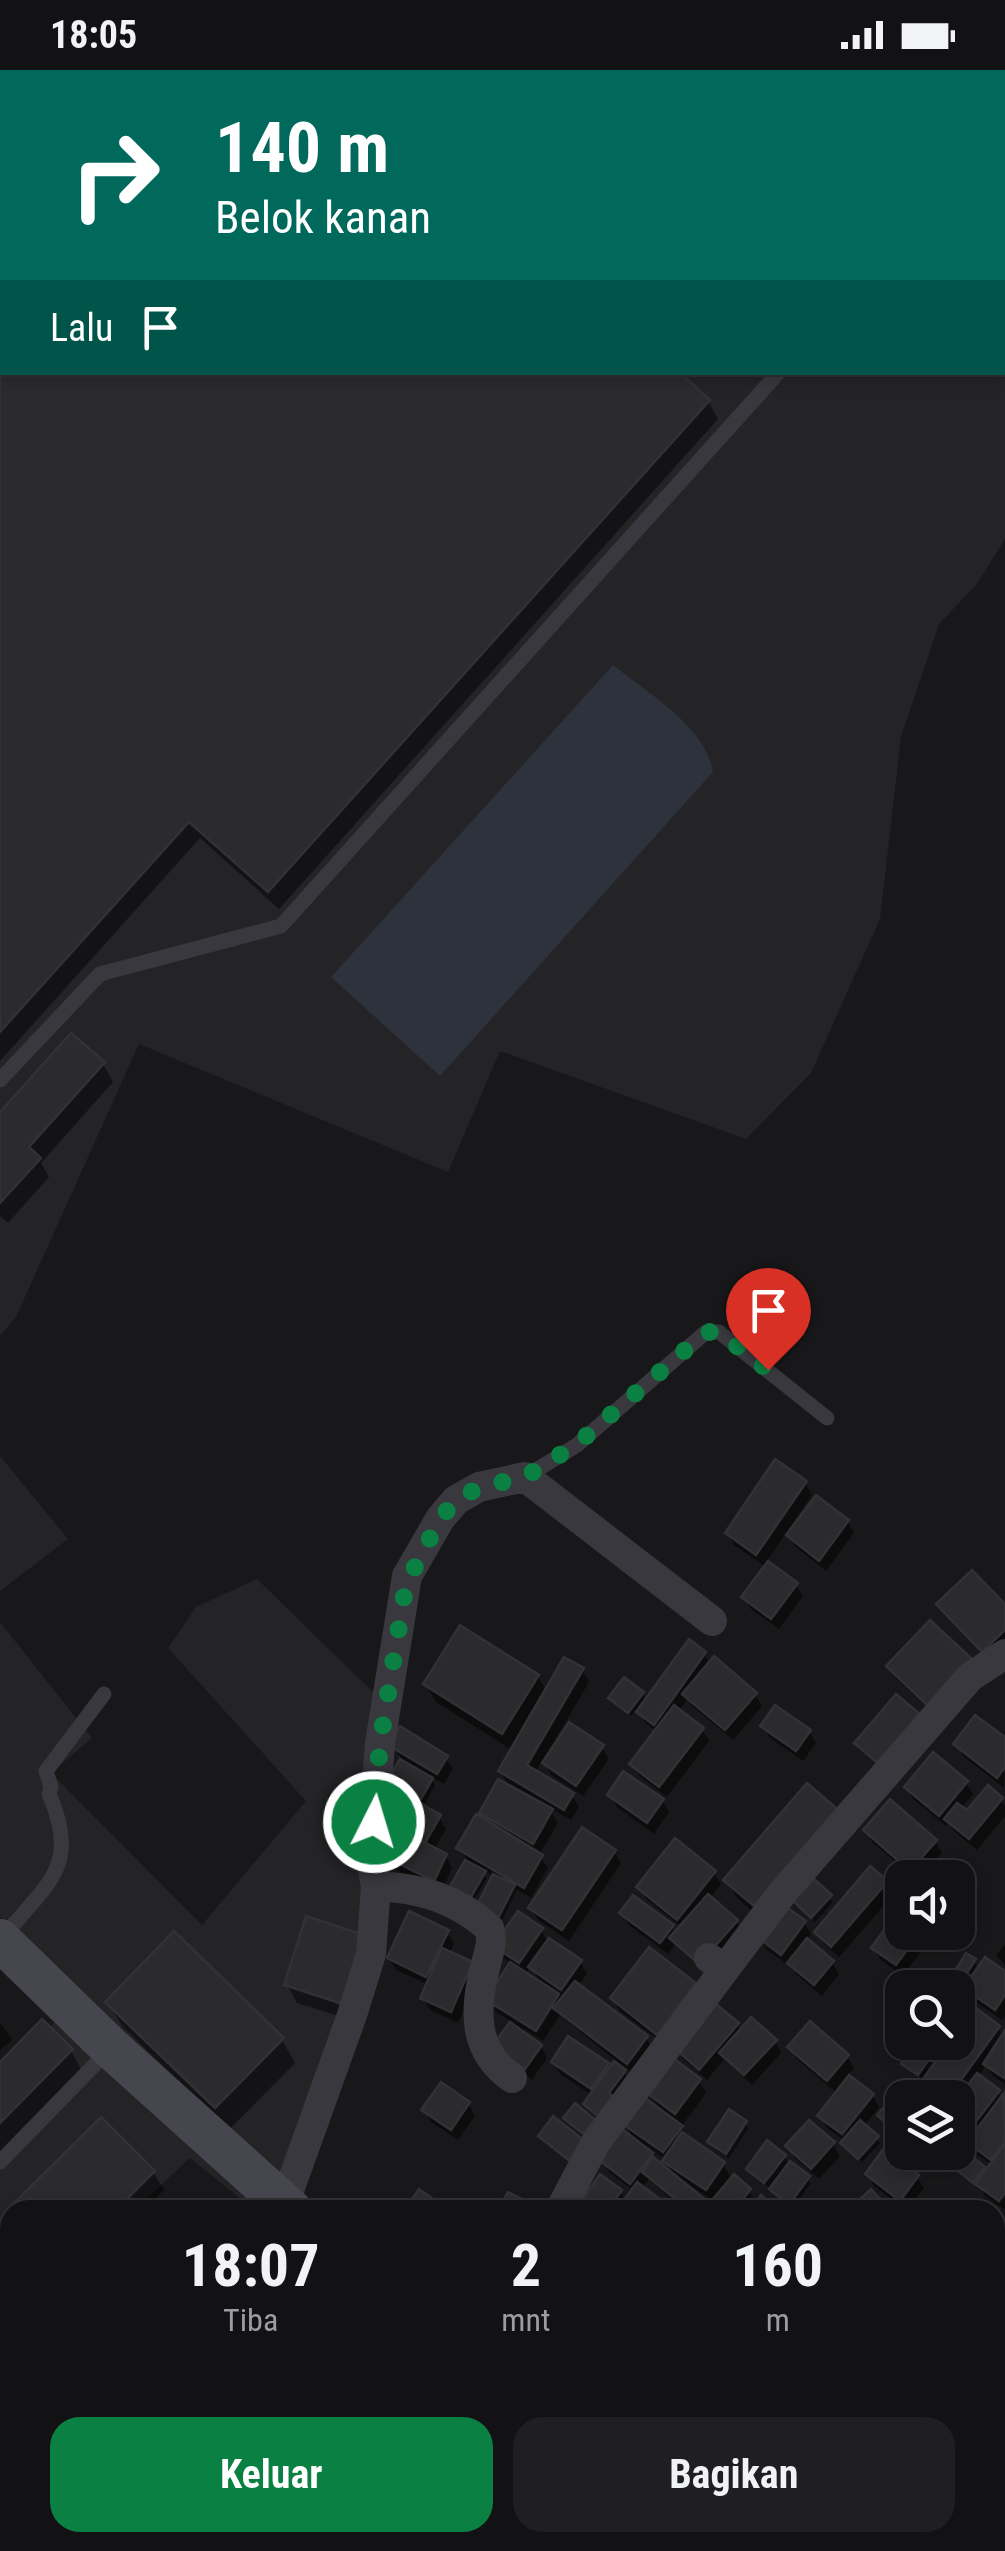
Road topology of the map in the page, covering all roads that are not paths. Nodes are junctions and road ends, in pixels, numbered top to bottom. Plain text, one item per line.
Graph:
1 (776, 375) edge
2 (0, 1080) edge
3 (827, 1418) dead end
4 (525, 1477) junction
5 (712, 1621) dead end
6 (1005, 1654) edge
7 (104, 1694) dead end
8 (376, 1886) junction
9 (0, 1940) edge
10 (111, 2048) junction
11 (512, 2078) dead end
12 (0, 2162) edge
13 (276, 2200) edge
14 (289, 2200) edge
15 (565, 2200) edge

1 - 2 lane
3 - 4 lane
4 - 5 street
4 - 8 street
6 - 15 street
7 - 9 lane
8 - 11 street
8 - 14 street
9 - 10 street
10 - 12 lane
10 - 13 street

